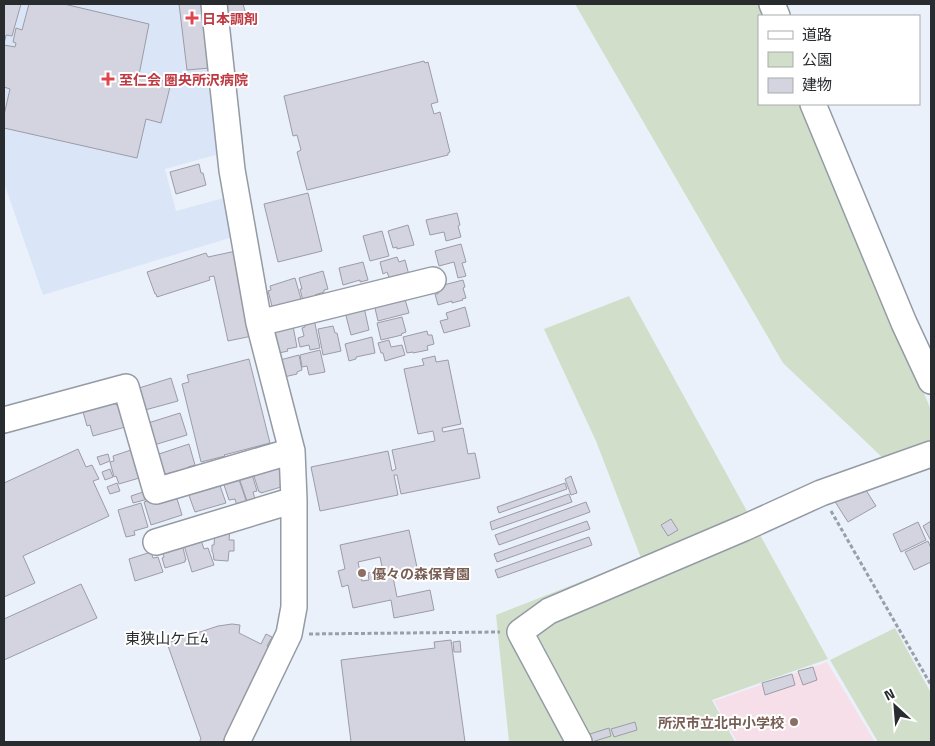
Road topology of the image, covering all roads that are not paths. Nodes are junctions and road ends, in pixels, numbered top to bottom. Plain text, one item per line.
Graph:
1 (214, 4) edge
2 (813, 105) edge
3 (433, 280) dead end
4 (259, 323) junction
5 (931, 381) edge
6 (4, 420) edge
7 (292, 451) junction
8 (931, 454) edge
9 (294, 500) junction
10 (156, 542) dead end
11 (237, 742) edge
12 (579, 742) edge

1 - 4 street
2 - 5 street
3 - 4 street
4 - 7 street
6 - 7 street
7 - 9 street
8 - 12 street
9 - 10 street
9 - 11 street

